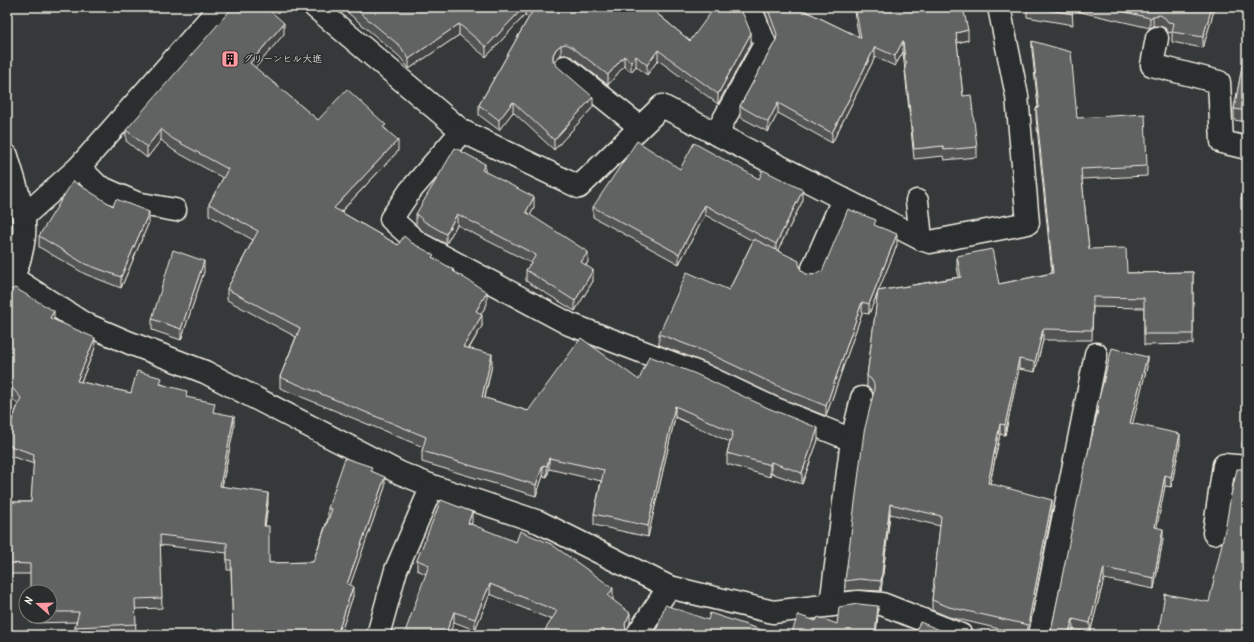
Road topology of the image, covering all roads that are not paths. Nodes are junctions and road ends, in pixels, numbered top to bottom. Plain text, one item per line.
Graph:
1 (220, 7) edge
2 (315, 7) edge
3 (743, 7) edge
4 (999, 7) edge
5 (1157, 38) dead end
6 (565, 67) dead end
7 (640, 127) junction
8 (462, 131) junction
9 (716, 134) junction
10 (1247, 148) edge
11 (7, 156) edge
12 (79, 166) junction
13 (843, 199) junction
14 (917, 201) dead end
15 (175, 210) dead end
16 (24, 216) junction
17 (921, 239) junction
18 (811, 273) edge
19 (10, 283) edge
20 (1096, 354) dead end
21 (862, 398) dead end
22 (852, 440) junction
23 (1247, 467) edge
24 (432, 486) junction
25 (1214, 533) dead end
26 (669, 587) junction
27 (831, 605) junction
28 (378, 635) edge
29 (637, 635) edge
30 (961, 635) edge
31 (1040, 635) edge

1 - 12 street
2 - 8 street
3 - 9 street
4 - 17 street
5 - 10 street
6 - 7 street
7 - 8 street
7 - 9 street
8 - 22 street
9 - 13 street
11 - 16 street
12 - 15 street
12 - 16 street
13 - 17 street
13 - 18 street
14 - 17 street
16 - 19 street
19 - 24 street
20 - 31 street
21 - 22 street
22 - 27 street
23 - 25 street
24 - 26 street
24 - 28 street
26 - 27 street
26 - 29 street
27 - 30 street

